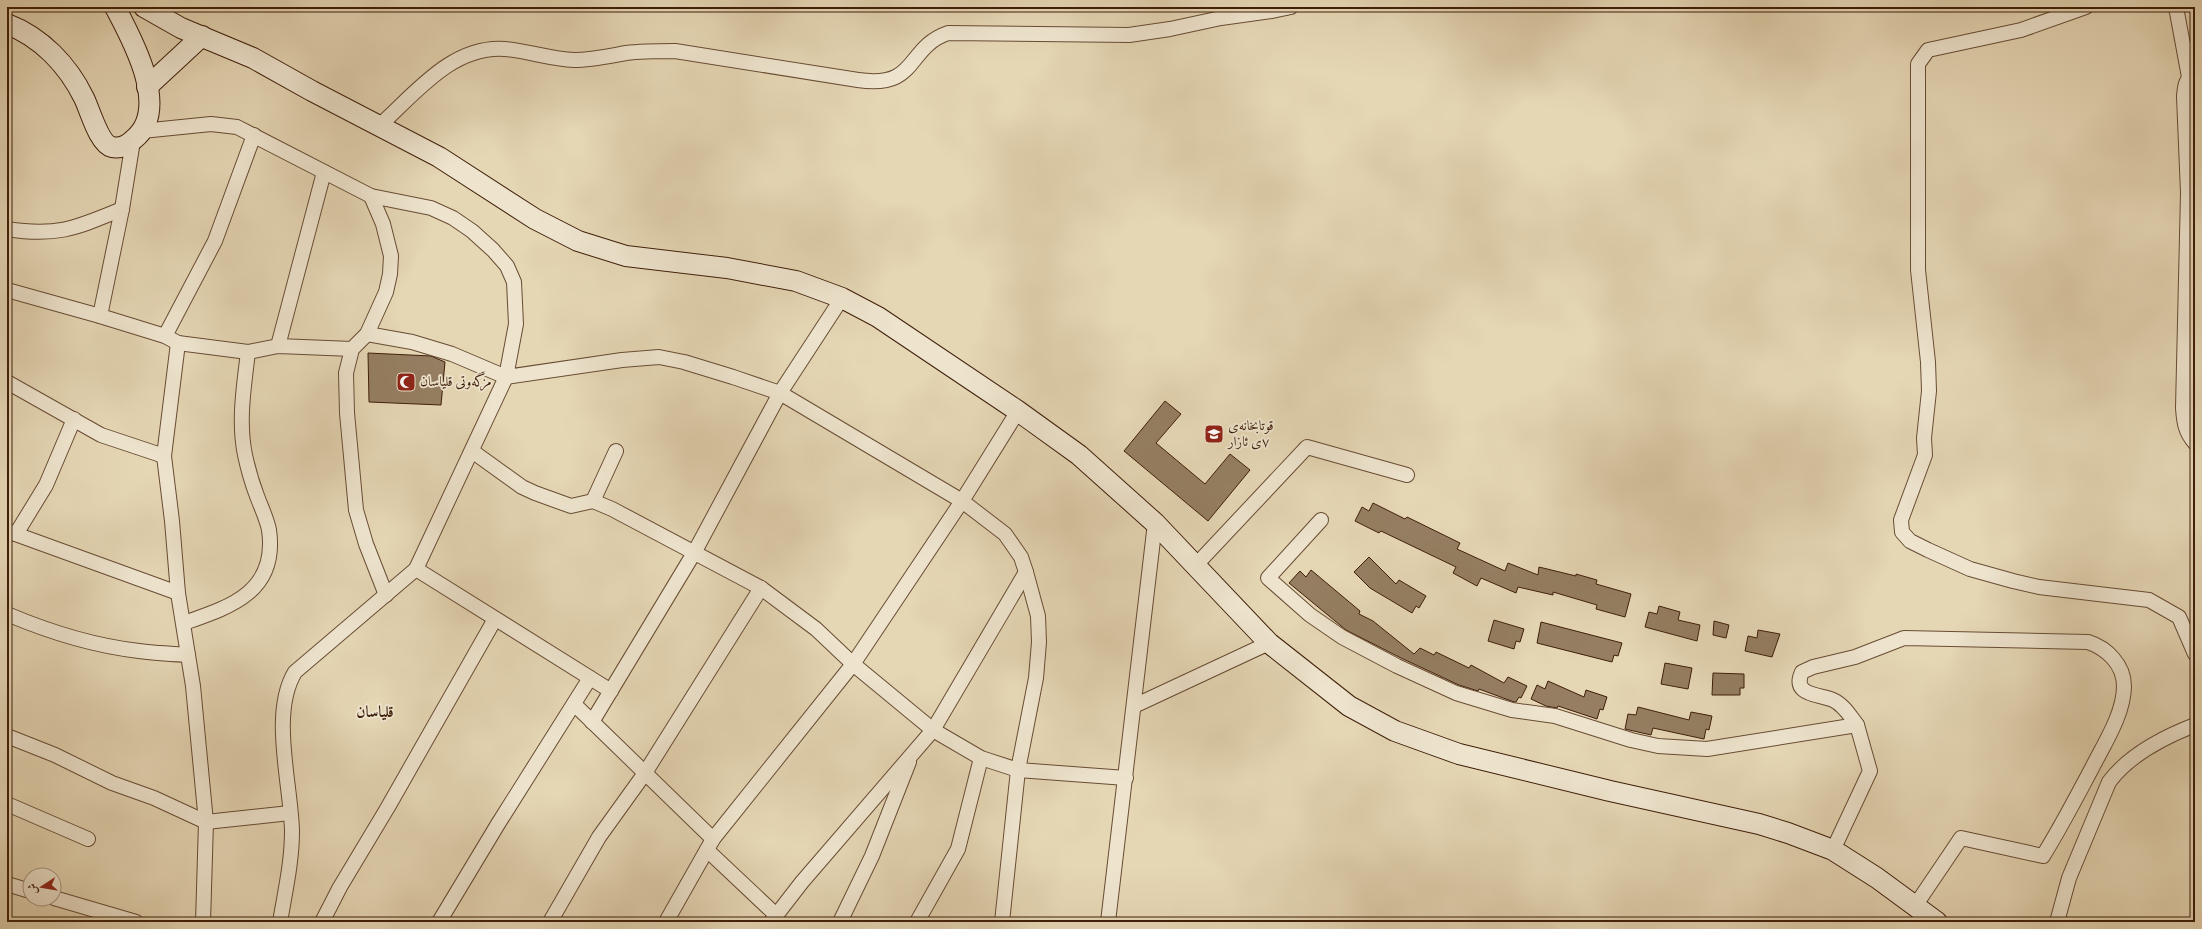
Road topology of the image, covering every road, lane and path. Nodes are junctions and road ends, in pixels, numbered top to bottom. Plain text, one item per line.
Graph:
1 (115, 7) edge
2 (144, 7) edge
3 (1291, 7) edge
4 (2086, 7) edge
5 (2176, 7) edge
6 (7, 24) edge
7 (202, 36) junction
8 (2192, 76) edge
9 (147, 87) junction
10 (379, 126) junction
11 (254, 135) junction
12 (138, 136) junction
13 (324, 172) junction
14 (371, 196) junction
15 (122, 209) junction
16 (7, 229) edge
17 (7, 290) edge
18 (842, 298) junction
19 (100, 316) junction
20 (367, 334) junction
21 (165, 336) junction
22 (178, 343) junction
23 (278, 346) junction
24 (352, 349) junction
25 (248, 352) junction
26 (506, 377) junction
27 (7, 382) edge
28 (780, 393) junction
29 (1018, 411) junction
30 (74, 419) junction
31 (2195, 443) edge
32 (472, 451) junction
33 (616, 451) dead end
34 (164, 456) junction
35 (1407, 475) dead end
36 (593, 501) junction
37 (962, 501) junction
38 (1321, 520) dead end
39 (1155, 523) junction
40 (12, 532) edge
41 (694, 553) junction
42 (1196, 565) junction
43 (416, 569) junction
44 (1026, 572) junction
45 (761, 588) junction
46 (178, 593) junction
47 (386, 595) junction
48 (7, 614) edge
49 (495, 619) junction
50 (184, 622) junction
51 (1269, 643) junction
52 (2195, 654) edge
53 (188, 655) junction
54 (853, 664) junction
55 (590, 678) junction
56 (611, 691) junction
57 (574, 704) junction
58 (1134, 706) junction
59 (592, 722) junction
60 (2194, 722) edge
61 (1857, 725) junction
62 (933, 730) junction
63 (7, 736) edge
64 (913, 753) junction
65 (981, 758) junction
66 (1018, 770) junction
67 (644, 773) junction
68 (1126, 778) junction
69 (7, 804) edge
70 (290, 813) junction
71 (206, 822) junction
72 (88, 839) dead end
73 (710, 845) junction
74 (1833, 850) junction
75 (7, 884) edge
76 (22, 889) edge
77 (62, 900) edge
78 (1915, 906) junction
79 (773, 918) edge
80 (136, 922) edge
81 (203, 922) edge
82 (280, 922) edge
83 (322, 922) edge
84 (439, 922) edge
85 (550, 922) edge
86 (666, 922) edge
87 (840, 922) edge
88 (917, 922) edge
89 (1002, 922) edge
90 (1108, 922) edge
91 (1937, 922) edge
92 (2057, 922) edge

1 - 9 street
2 - 7 street
3 - 10 street
4 - 52 street
5 - 8 street
6 - 12 street
7 - 9 street
7 - 10 street
8 - 31 street
9 - 12 street
10 - 18 street
11 - 12 street
11 - 13 street
11 - 21 street
12 - 15 street
13 - 14 street
13 - 23 street
14 - 20 street
14 - 26 street
15 - 16 street
15 - 19 street
17 - 19 street
18 - 28 street
18 - 29 street
19 - 21 street
20 - 24 street
20 - 26 street
21 - 22 street
22 - 25 street
22 - 34 street
23 - 24 street
23 - 25 street
24 - 47 street
25 - 50 street
26 - 28 street
26 - 32 street
27 - 30 street
28 - 37 street
28 - 41 street
29 - 37 street
29 - 39 street
30 - 34 street
30 - 40 street
32 - 36 street
32 - 43 street
33 - 36 street
34 - 46 street
35 - 42 street
36 - 41 street
37 - 44 street
37 - 54 street
38 - 61 street
39 - 42 street
39 - 58 street
40 - 46 street
41 - 45 street
41 - 56 street
42 - 51 street
43 - 47 street
43 - 49 street
44 - 62 street
44 - 66 street
45 - 54 street
45 - 67 street
46 - 50 street
47 - 70 street
48 - 53 street
49 - 55 street
49 - 83 street
50 - 53 street
51 - 58 street
51 - 74 street
53 - 71 street
54 - 62 street
54 - 73 street
55 - 56 street
55 - 57 street
56 - 59 street
57 - 59 street
57 - 84 street
58 - 68 street
59 - 67 street
60 - 92 street
61 - 74 street
61 - 78 street
62 - 64 street
62 - 65 street
63 - 71 street
64 - 79 street
64 - 87 street
65 - 66 street
65 - 88 street
66 - 68 street
66 - 89 street
67 - 73 street
67 - 85 street
68 - 90 street
69 - 72 street
70 - 71 street
70 - 82 street
71 - 81 street
73 - 79 street
73 - 86 street
74 - 78 street
75 - 76 street
77 - 80 street
78 - 91 street

